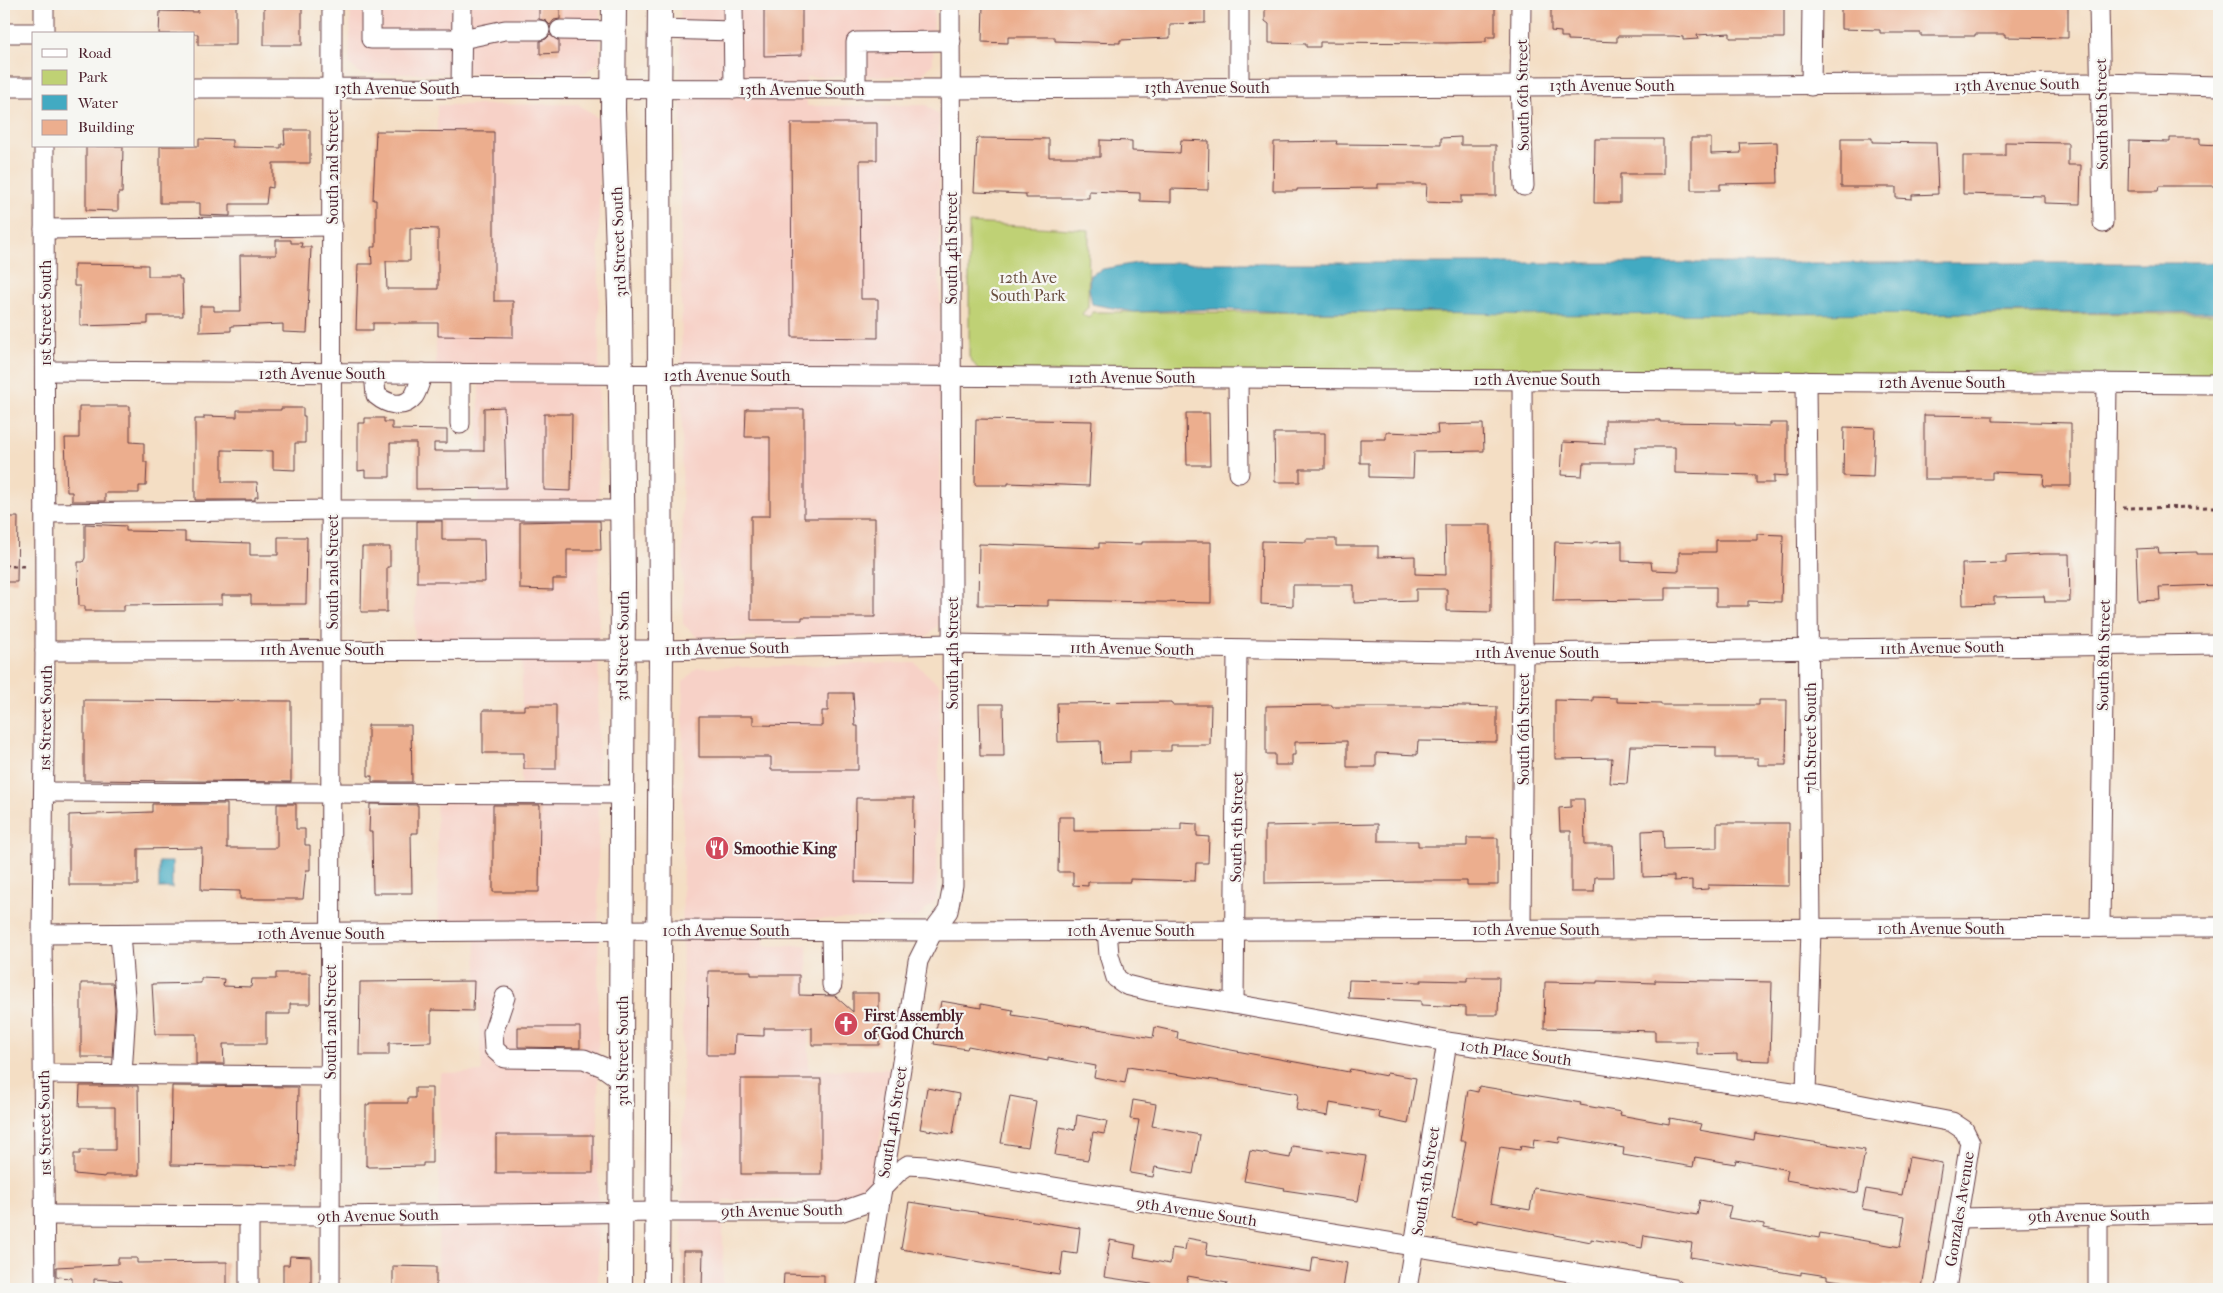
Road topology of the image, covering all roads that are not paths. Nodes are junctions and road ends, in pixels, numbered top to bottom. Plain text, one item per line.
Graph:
1 (44, 4) edge
2 (332, 4) edge
3 (371, 4) edge
4 (462, 4) edge
5 (614, 4) edge
6 (660, 4) edge
7 (733, 4) edge
8 (950, 4) edge
9 (1239, 4) edge
10 (1521, 4) edge
11 (1812, 4) edge
12 (2099, 4) edge
13 (660, 29) junction
14 (540, 30) dead end
15 (560, 30) dead end
16 (614, 31) junction
17 (733, 31) junction
18 (44, 32) edge
19 (9, 33) dead end
20 (32, 33) edge
21 (462, 39) junction
22 (951, 41) junction
23 (2100, 83) junction
24 (1520, 85) junction
25 (1811, 86) junction
26 (2219, 86) edge
27 (4, 87) edge
28 (32, 87) edge
29 (1240, 87) junction
30 (195, 88) edge
31 (332, 88) junction
32 (462, 88) junction
33 (613, 88) junction
34 (659, 89) junction
35 (734, 89) junction
36 (856, 89) junction
37 (951, 89) junction
38 (44, 148) edge
39 (1524, 186) dead end
40 (2104, 223) dead end
41 (332, 226) junction
42 (44, 229) junction
43 (45, 371) junction
44 (332, 373) junction
45 (374, 373) junction
46 (423, 373) junction
47 (460, 373) junction
48 (621, 375) junction
49 (660, 375) junction
50 (951, 376) junction
51 (1238, 378) junction
52 (1522, 379) junction
53 (1806, 381) junction
54 (2107, 383) junction
55 (2219, 384) edge
56 (460, 424) dead end
57 (1239, 474) dead end
58 (332, 510) junction
59 (622, 510) junction
60 (45, 513) junction
61 (952, 644) junction
62 (2219, 644) edge
63 (2103, 645) junction
64 (1810, 648) junction
65 (331, 649) junction
66 (622, 649) junction
67 (661, 650) junction
68 (1237, 650) junction
69 (46, 651) junction
70 (1523, 653) junction
71 (44, 792) junction
72 (330, 792) junction
73 (621, 794) junction
74 (2100, 927) junction
75 (2219, 927) edge
76 (1811, 928) junction
77 (1521, 929) junction
78 (623, 930) junction
79 (658, 930) junction
80 (1107, 930) junction
81 (1235, 930) junction
82 (831, 931) junction
83 (933, 931) junction
84 (330, 933) junction
85 (42, 934) junction
86 (120, 934) junction
87 (832, 985) dead end
88 (505, 997) dead end
89 (1234, 1004) junction
90 (1446, 1042) junction
91 (44, 1074) junction
92 (122, 1075) junction
93 (330, 1076) junction
94 (622, 1080) junction
95 (1806, 1094) junction
96 (1964, 1130) joint
97 (881, 1189) junction
98 (621, 1212) junction
99 (657, 1212) junction
100 (2219, 1212) edge
101 (45, 1215) junction
102 (2098, 1215) junction
103 (249, 1216) junction
104 (329, 1216) junction
105 (1959, 1218) junction
106 (1414, 1248) junction
107 (45, 1289) edge
108 (249, 1289) edge
109 (330, 1289) edge
110 (620, 1289) edge
111 (657, 1289) edge
112 (866, 1289) edge
113 (1407, 1289) edge
114 (1674, 1289) edge
115 (1946, 1289) edge
116 (2098, 1289) edge

1 - 18 street
2 - 31 street, South 2nd Street
3 - 21 street
4 - 21 street
5 - 16 main road, 3rd Street South
6 - 13 main road
7 - 17 street
8 - 22 street, South 4th Street
9 - 29 street
10 - 24 street, South 6th Street
11 - 25 street
12 - 23 street, South 8th Street
13 - 17 street
13 - 34 main road
14 - 21 street
15 - 16 street
16 - 33 main road, 3rd Street South
17 - 35 street
19 - 20 street
21 - 32 street
22 - 36 street
22 - 37 street, South 4th Street
23 - 25 street, 13th Avenue South
23 - 26 street, 13th Avenue South
23 - 40 street, South 8th Street
24 - 25 street, 13th Avenue South
24 - 29 street, 13th Avenue South
24 - 39 street, South 6th Street
27 - 28 street
29 - 37 street, 13th Avenue South
30 - 31 street, 13th Avenue South
31 - 32 street, 13th Avenue South
31 - 41 street, South 2nd Street
32 - 33 street, 13th Avenue South
33 - 34 street, 13th Avenue South
33 - 48 main road, 3rd Street South
34 - 35 street, 13th Avenue South
34 - 49 main road
35 - 36 street, 13th Avenue South
36 - 37 street, 13th Avenue South
37 - 50 street, South 4th Street
38 - 42 street, 1st Street South
41 - 42 street
41 - 44 street, South 2nd Street
42 - 43 street, 1st Street South
43 - 44 street, 12th Avenue South
43 - 60 street, 1st Street South
44 - 45 street, 12th Avenue South
44 - 58 street, South 2nd Street
45 - 46 street, 12th Avenue South
45 - 46 street
46 - 47 street, 12th Avenue South
47 - 48 street, 12th Avenue South
47 - 56 street
48 - 49 street, 12th Avenue South
48 - 59 main road, 3rd Street South
49 - 50 street, 12th Avenue South
49 - 67 main road
50 - 51 street, 12th Avenue South
50 - 61 street, South 4th Street
51 - 52 street, 12th Avenue South
51 - 57 street
52 - 53 street, 12th Avenue South
52 - 70 street, South 6th Street
53 - 54 street, 12th Avenue South
53 - 64 street, 7th Street South
54 - 55 street, 12th Avenue South
54 - 63 street, South 8th Street
58 - 59 street
58 - 60 street
58 - 65 street, South 2nd Street
59 - 66 main road, 3rd Street South
60 - 69 street, 1st Street South
61 - 67 street, 11th Avenue South
61 - 68 street, 11th Avenue South
61 - 83 street, South 4th Street
62 - 63 street, 11th Avenue South
63 - 64 street, 11th Avenue South
63 - 74 street, South 8th Street
64 - 70 street, 11th Avenue South
64 - 76 street, 7th Street South
65 - 66 street, 11th Avenue South
65 - 69 street, 11th Avenue South
65 - 72 street, South 2nd Street
66 - 67 street, 11th Avenue South
66 - 73 main road, 3rd Street South
67 - 79 main road
68 - 70 street, 11th Avenue South
68 - 81 street, South 5th Street
69 - 71 street, 1st Street South
70 - 77 street, South 6th Street
71 - 72 street
71 - 85 street, 1st Street South
72 - 73 street
72 - 84 street, South 2nd Street
73 - 78 main road, 3rd Street South
74 - 75 street, 10th Avenue South
74 - 76 street, 10th Avenue South
76 - 77 street, 10th Avenue South
76 - 95 street, 7th Street South
77 - 81 street, 10th Avenue South
78 - 79 street, 10th Avenue South
78 - 84 street, 10th Avenue South
78 - 94 main road, 3rd Street South
79 - 82 street, 10th Avenue South
79 - 99 main road
80 - 81 street, 10th Avenue South
80 - 83 street, 10th Avenue South
80 - 89 street, 10th Place South
81 - 89 street, South 5th Street
82 - 83 street, 10th Avenue South
82 - 87 street
83 - 97 street, South 4th Street
84 - 86 street, 10th Avenue South
84 - 93 street, South 2nd Street
85 - 86 street, 10th Avenue South
85 - 91 street, 1st Street South
86 - 92 street
88 - 94 street
89 - 90 street, 10th Place South
90 - 95 street, 10th Place South
90 - 106 street, South 5th Street
91 - 92 street
91 - 101 street, 1st Street South
92 - 93 street
93 - 104 street, South 2nd Street
94 - 98 main road, 3rd Street South
95 - 96 street, 10th Place South
96 - 105 street, Gonzales Avenue
97 - 99 street, 9th Avenue South
97 - 106 street, 9th Avenue South
97 - 112 street, South 4th Street
98 - 99 street, 9th Avenue South
98 - 104 street, 9th Avenue South
98 - 110 main road, 3rd Street South
99 - 111 main road
100 - 102 street, 9th Avenue South
101 - 103 street, 9th Avenue South
101 - 107 street, 1st Street South
102 - 105 street, 9th Avenue South
102 - 116 street
103 - 104 street, 9th Avenue South
103 - 108 street
104 - 109 street, South 2nd Street
105 - 115 street, Gonzales Avenue
106 - 113 street, South 5th Street
106 - 114 street, 9th Avenue South

